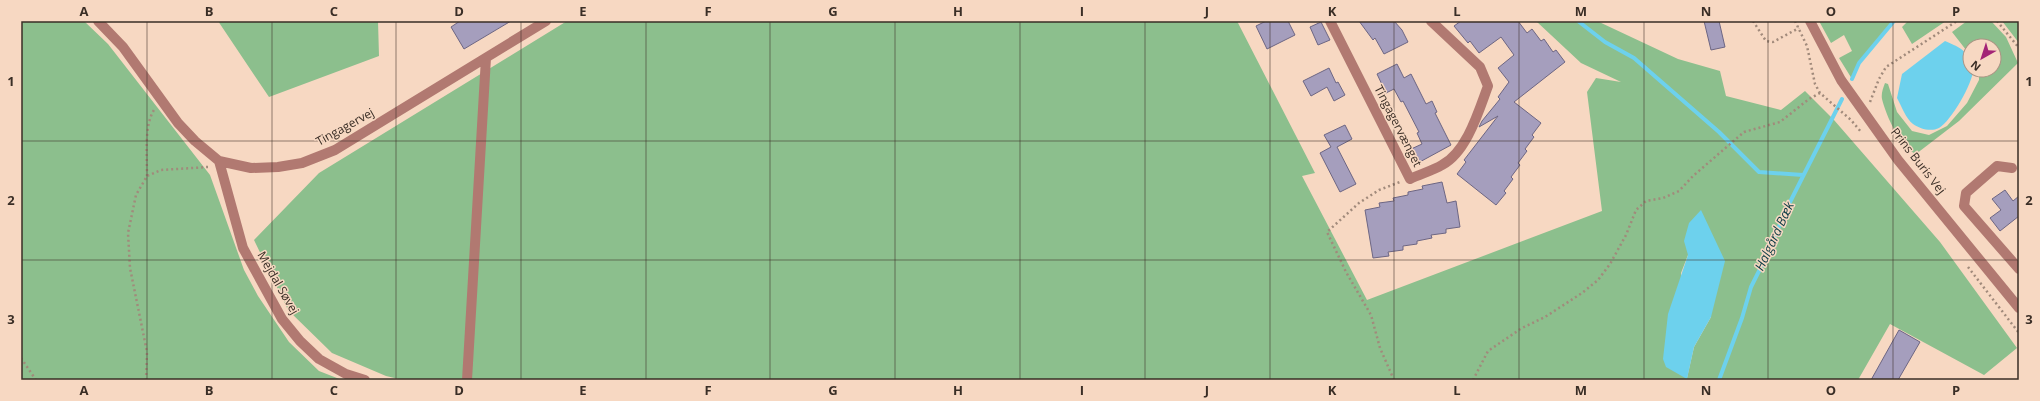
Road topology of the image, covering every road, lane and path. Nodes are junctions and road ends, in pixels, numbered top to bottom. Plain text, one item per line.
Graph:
1 (98, 21) edge
2 (546, 21) edge
3 (1330, 21) edge
4 (1431, 21) edge
5 (1753, 21) edge
6 (1795, 21) edge
7 (1810, 21) edge
8 (1957, 21) edge
9 (1997, 21) edge
10 (1799, 28) junction
11 (2019, 48) edge
12 (486, 58) junction
13 (1820, 93) junction
14 (161, 100) junction
15 (1862, 109) junction
16 (1851, 120) dead end
17 (219, 161) junction
18 (2012, 168) dead end
19 (147, 176) junction
20 (1410, 179) junction
21 (2019, 269) edge
22 (2019, 308) edge
23 (21, 358) edge
24 (36, 380) edge
25 (146, 380) edge
26 (365, 380) edge
27 (467, 380) edge
28 (1394, 380) edge
29 (1473, 380) edge

1 - 14 street, Tingagervej
2 - 12 street, Tingagervej
3 - 20 street, Tingagervænget
4 - 20 street, Tingagervænget
5 - 10 path
6 - 10 path
7 - 15 street, Prins Buris Vej
8 - 15 path
9 - 11 path
10 - 13 path
12 - 17 street, Tingagervej
12 - 27 street
13 - 16 path
13 - 29 path
14 - 17 street, Tingagervej
14 - 19 path
15 - 22 street, Prins Buris Vej
17 - 19 path
17 - 26 street, Mejdal Søvej
18 - 21 street
19 - 25 path
20 - 28 path
23 - 24 path

